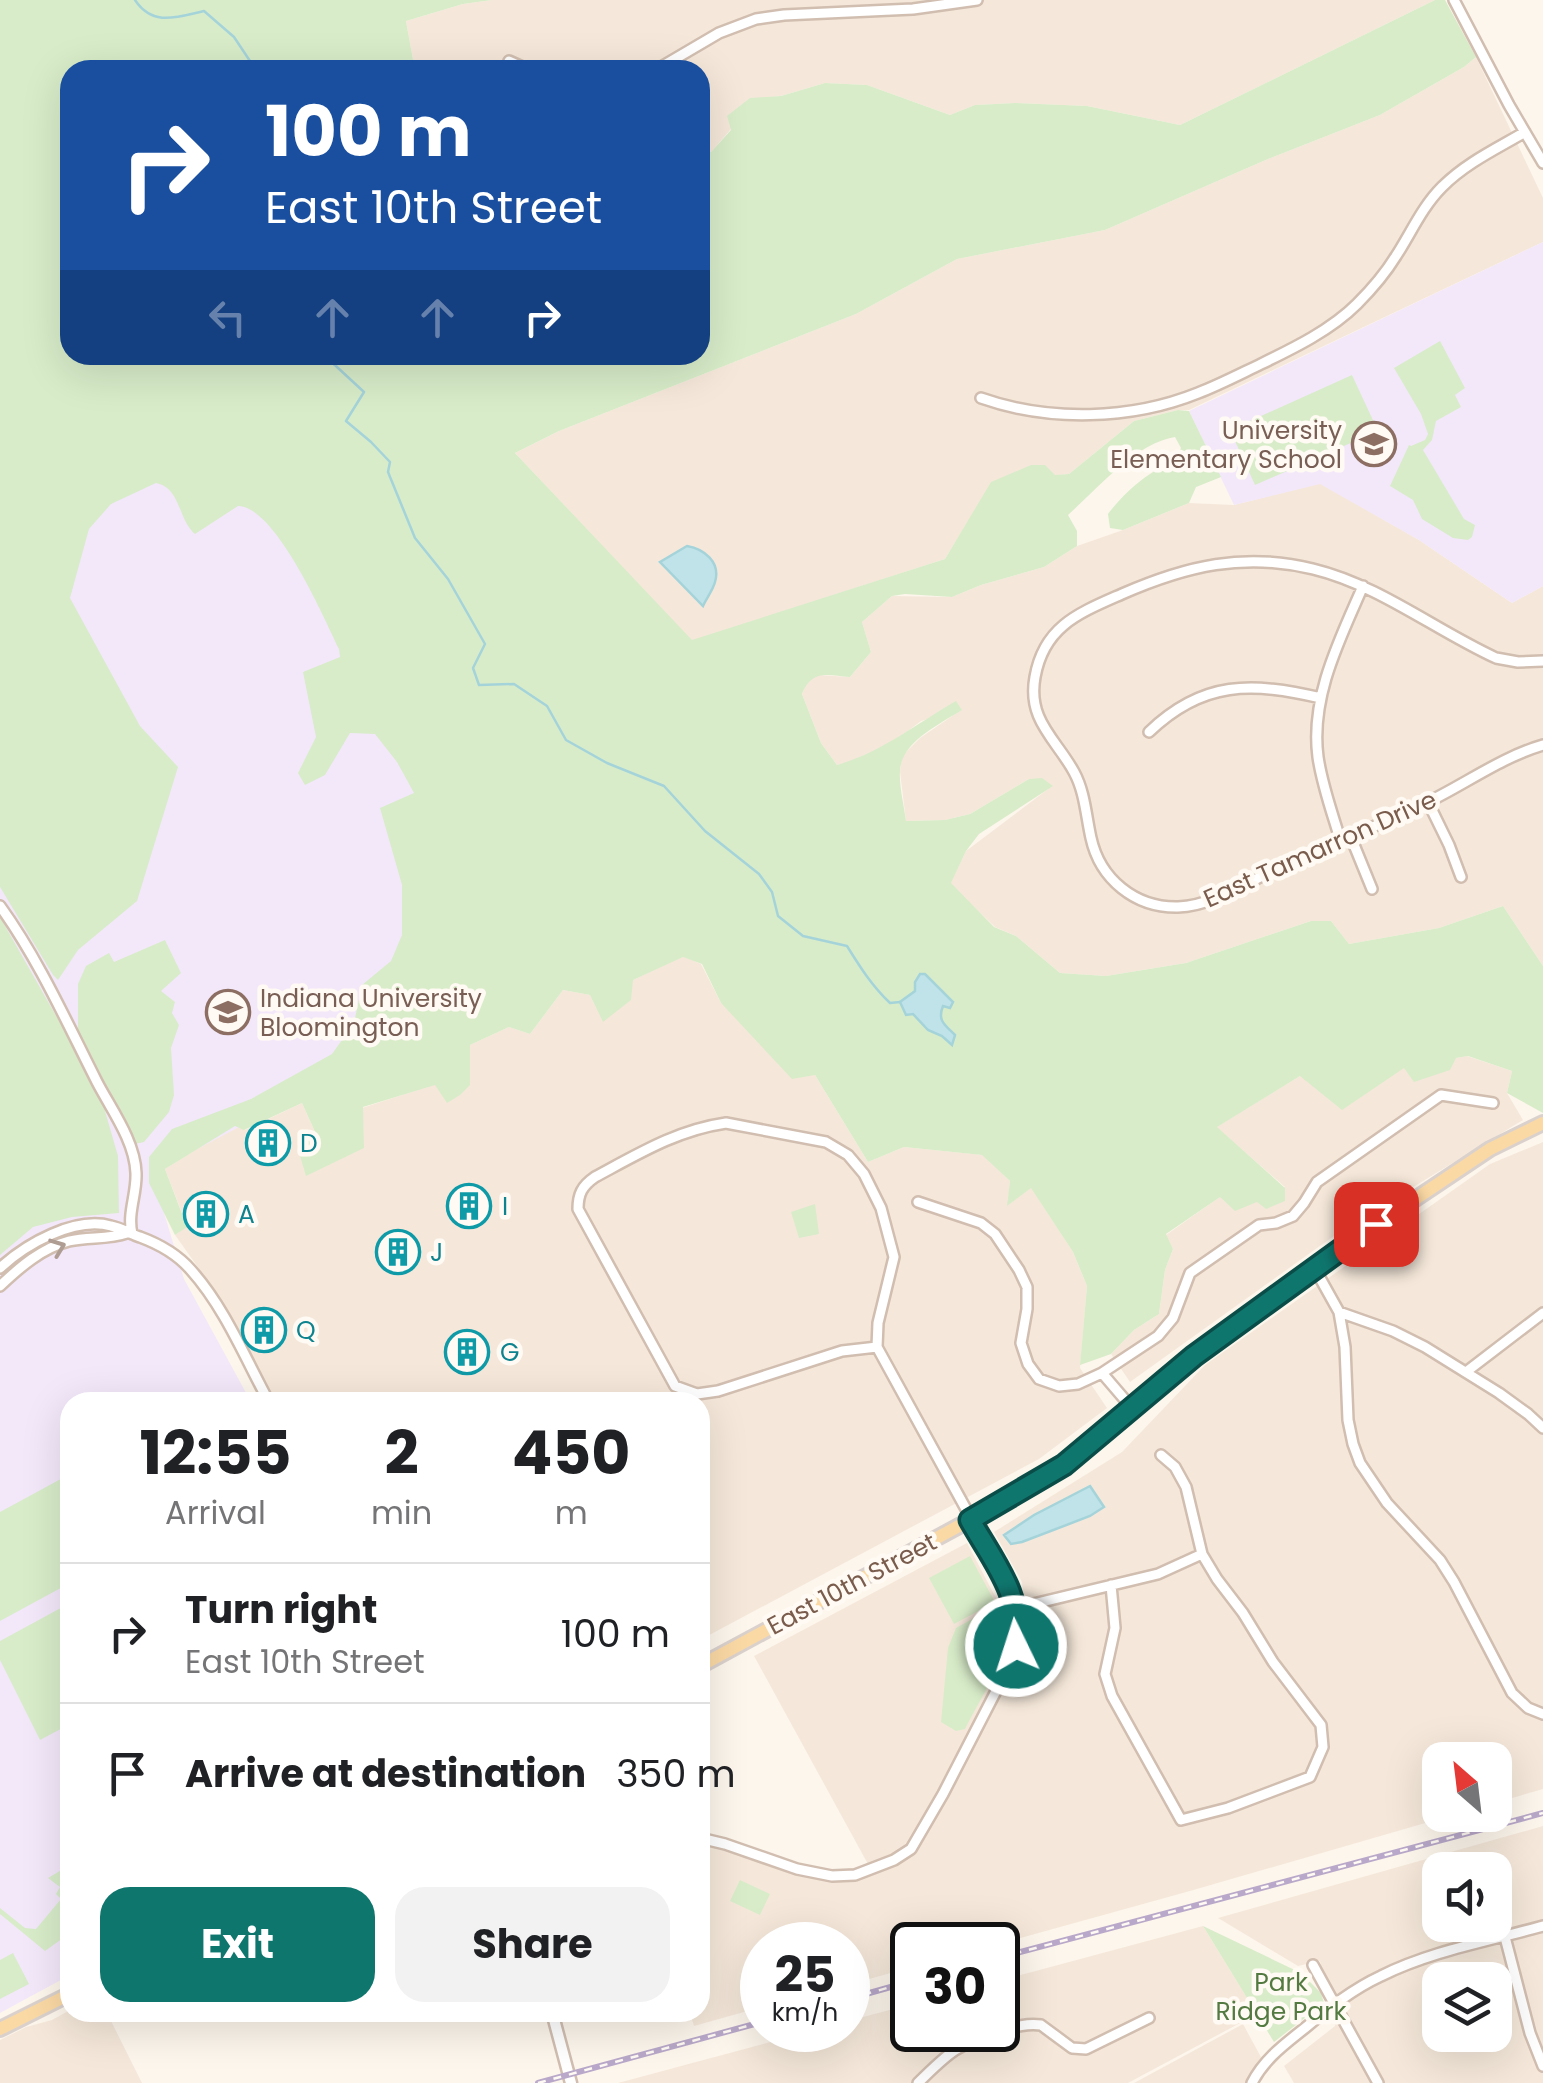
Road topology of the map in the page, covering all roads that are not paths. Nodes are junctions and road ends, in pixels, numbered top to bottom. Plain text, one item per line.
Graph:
1 (977, 0) edge
2 (1454, 0) edge
3 (672, 60) edge
4 (1525, 132) junction
5 (1543, 163) edge
6 (981, 398) dead end
7 (1363, 586) junction
8 (1543, 661) edge
9 (1321, 698) junction
10 (1149, 732) dead end
11 (1543, 744) edge
12 (1428, 802) junction
13 (1345, 837) junction
14 (1461, 877) dead end
15 (1372, 889) dead end
16 (0, 906) edge
17 (1493, 1104) dead end
18 (1543, 1124) edge
19 (918, 1202) dead end
20 (129, 1234) junction
21 (0, 1268) edge
22 (1315, 1268) junction
23 (0, 1286) edge
24 (1339, 1312) junction
25 (1543, 1313) edge
26 (877, 1347) junction
27 (1466, 1372) junction
28 (1102, 1373) junction
29 (264, 1392) edge
30 (691, 1392) edge
31 (710, 1393) edge
32 (1132, 1408) junction
33 (1543, 1428) edge
34 (1161, 1455) dead end
35 (970, 1520) junction
36 (1202, 1554) junction
37 (1112, 1585) junction
38 (1017, 1608) junction
39 (710, 1661) edge
40 (1543, 1714) edge
41 (710, 1840) edge
42 (1543, 1926) edge
43 (1512, 1934) edge
44 (1483, 1942) edge
45 (1507, 1942) edge
46 (1313, 1965) dead end
47 (60, 1999) edge
48 (1334, 2004) junction
49 (1149, 2018) dead end
50 (555, 2022) edge
51 (0, 2029) edge
52 (1543, 2066) edge
53 (571, 2083) edge
54 (918, 2083) edge
55 (1252, 2083) edge
56 (1378, 2083) edge

1 - 3 street
2 - 4 street
4 - 5 street
4 - 6 street
7 - 8 street, East Tamarron Drive
7 - 9 street
7 - 13 street, East Tamarron Drive
9 - 10 street
9 - 13 street
11 - 12 street, East Tamarron Drive
12 - 13 street, East Tamarron Drive
12 - 14 street
13 - 15 street
16 - 20 street
17 - 28 street
18 - 22 main road, East 10th Street
19 - 28 street
20 - 21 street
23 -> 20 street
20 - 29 street
22 - 24 street
22 - 32 main road, East 10th Street
24 - 27 street
24 - 40 street
25 - 27 street
26 - 30 street
26 - 31 street
26 - 35 street
27 - 33 street
28 - 32 street
32 - 35 main road, East 10th Street
34 - 36 street
35 - 38 street
35 - 39 main road, East 10th Street
36 - 37 street
36 - 37 street
37 - 38 street
38 - 41 street
42 - 43 street
44 - 48 street
45 - 52 street
46 - 48 street
47 - 51 main road
48 - 55 street
48 - 56 street
49 - 54 street
50 - 53 street

